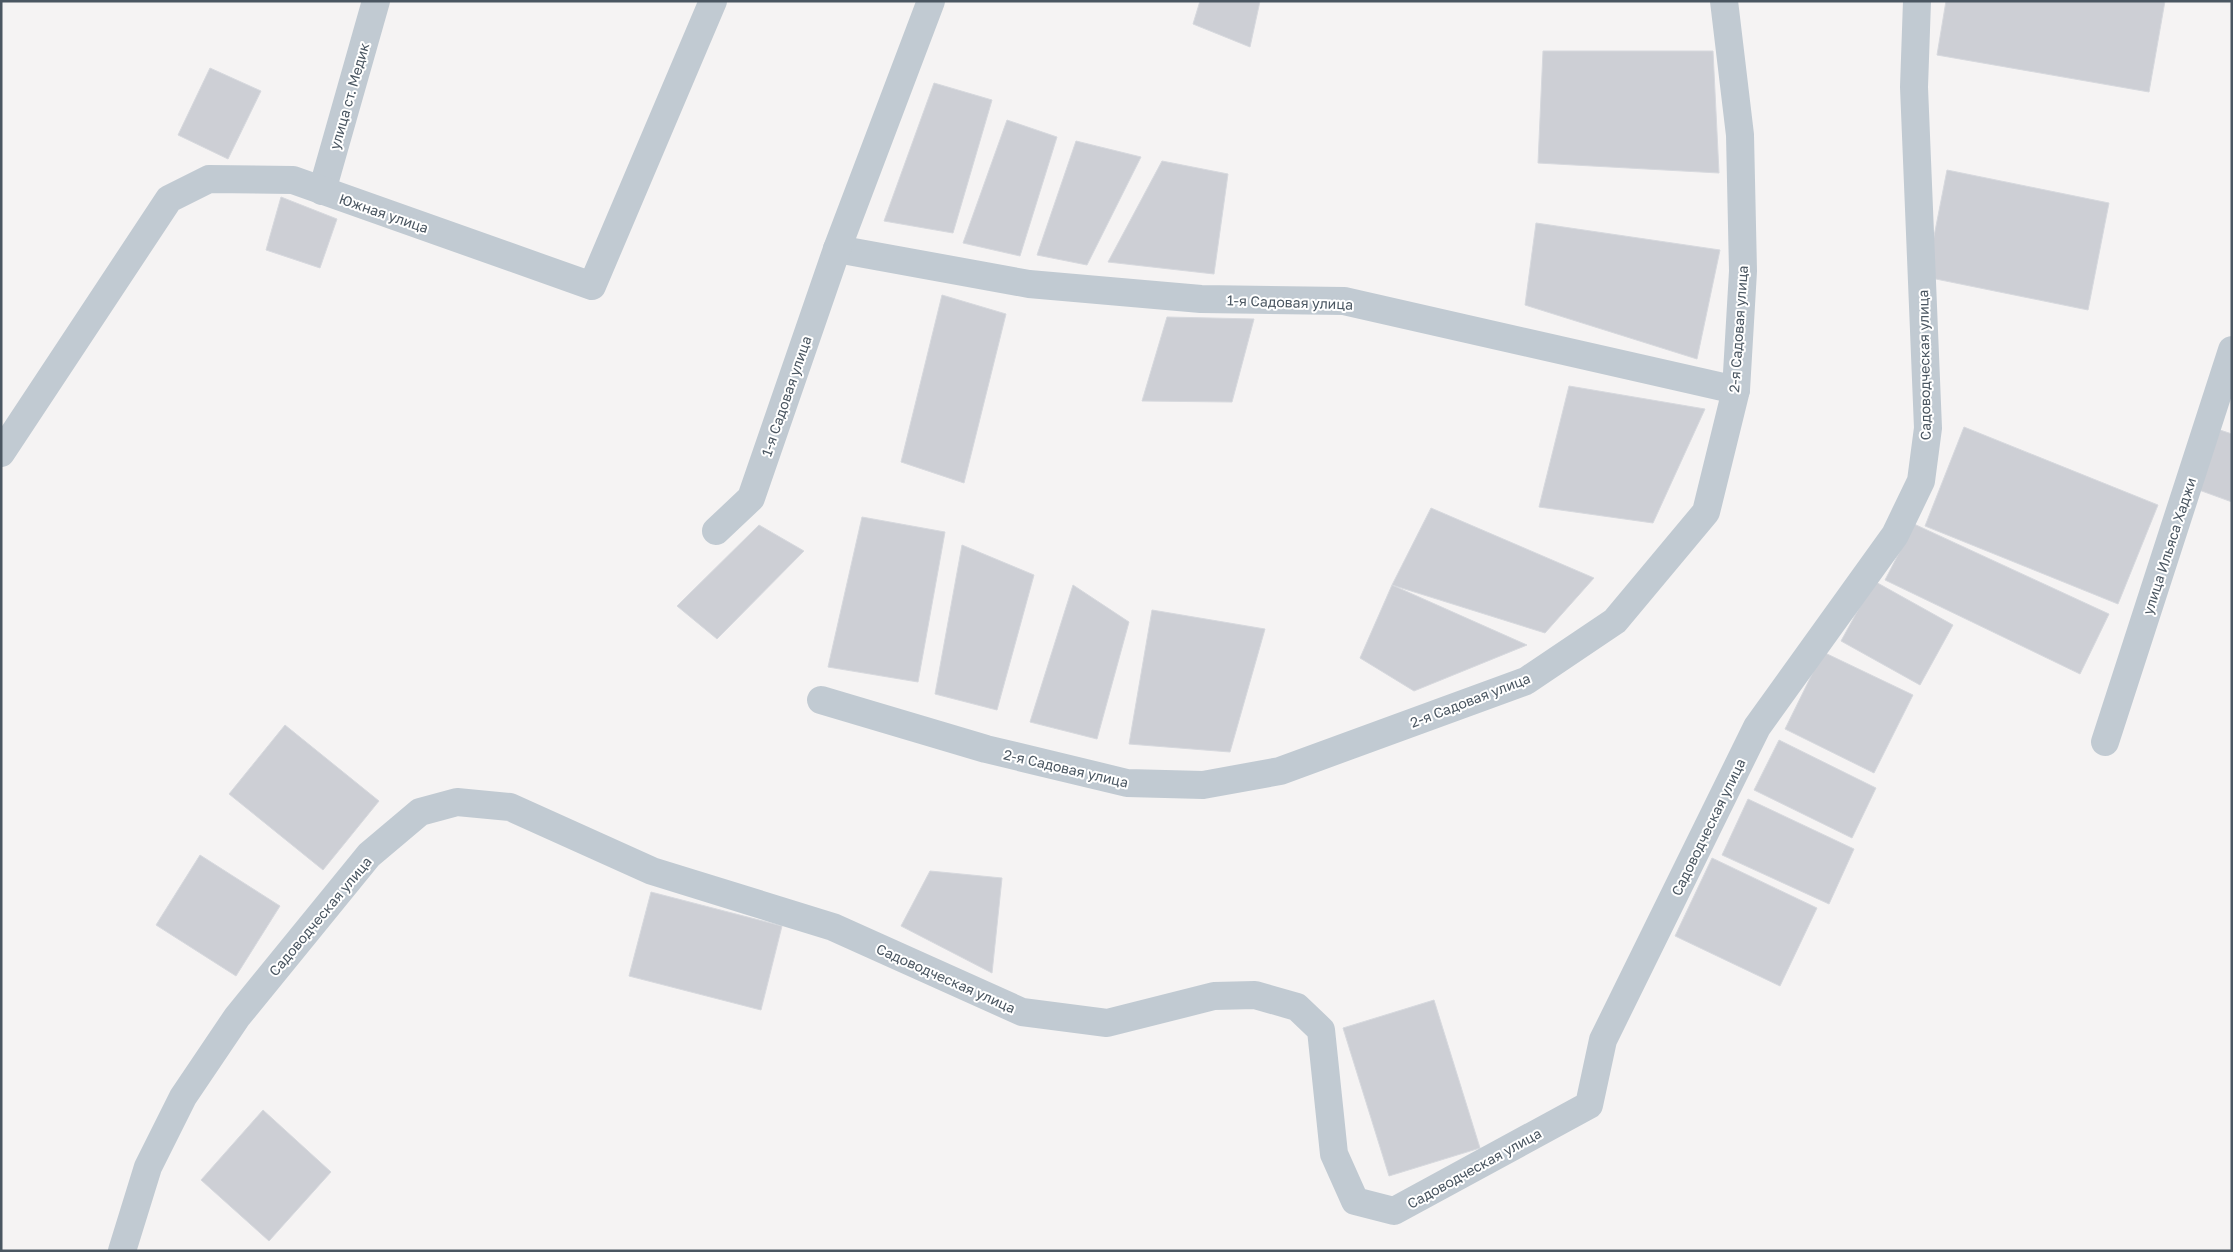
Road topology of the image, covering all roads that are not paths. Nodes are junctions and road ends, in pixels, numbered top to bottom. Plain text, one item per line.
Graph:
1 (376, 1) edge
2 (713, 1) edge
3 (932, 1) edge
4 (1724, 1) edge
5 (1917, 1) edge
6 (322, 191) junction
7 (838, 250) junction
8 (2232, 350) edge
9 (1736, 390) junction
10 (1, 453) edge
11 (716, 531) dead end
12 (821, 700) dead end
13 (2106, 742) dead end
14 (122, 1251) edge

1 - 6 street, улица ст. Медик
2 - 6 street, Южная улица
3 - 7 street, 1-я Садовая улица
4 - 9 street, 2-я Садовая улица
5 - 14 street, Садоводческая улица
6 - 10 street, Южная улица
7 - 9 street, 1-я Садовая улица
7 - 11 street, 1-я Садовая улица
8 - 13 street, улица Ильяса Хаджи
9 - 12 street, 2-я Садовая улица

